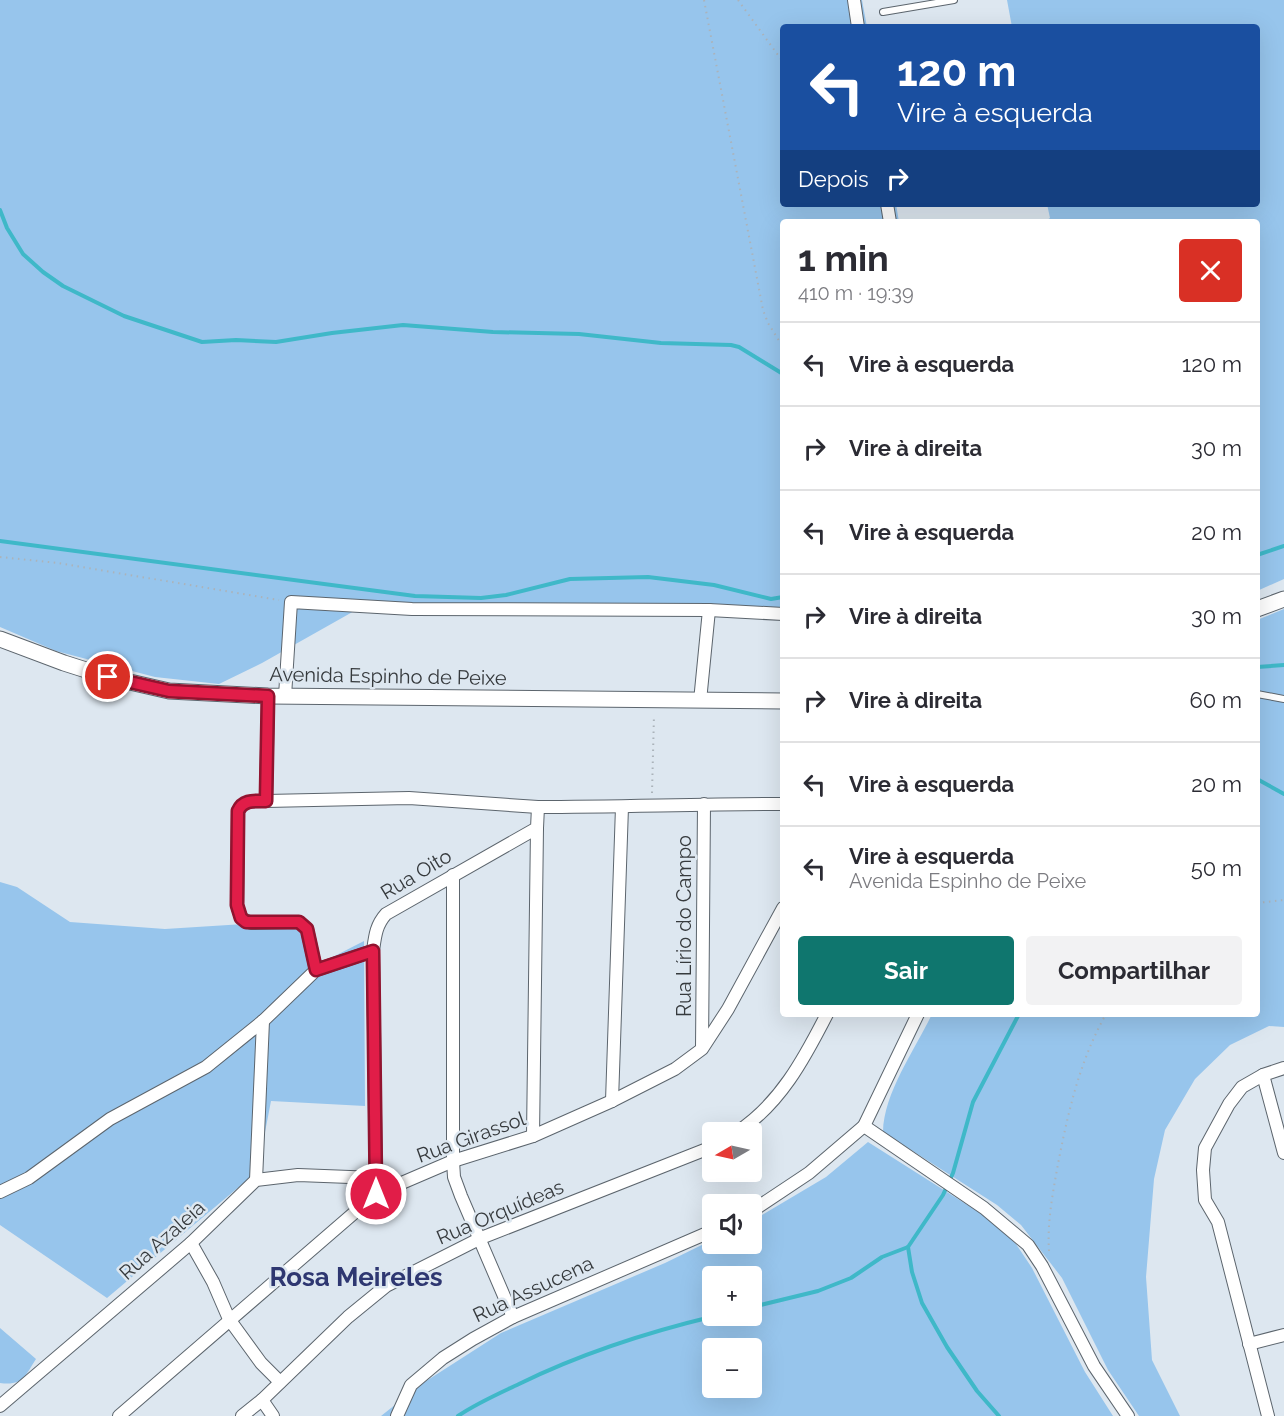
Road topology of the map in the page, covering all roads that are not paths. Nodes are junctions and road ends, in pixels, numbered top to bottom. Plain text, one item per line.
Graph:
1 (854, 0) edge
2 (906, 0) edge
3 (954, 0) edge
4 (907, 8) junction
5 (883, 12) dead end
6 (858, 24) edge
7 (1284, 599) edge
8 (1260, 608) edge
9 (709, 610) junction
10 (780, 614) edge
11 (0, 639) edge
12 (1260, 695) edge
13 (268, 696) junction
14 (285, 696) junction
15 (1284, 699) edge
16 (700, 701) junction
17 (780, 701) edge
18 (266, 801) junction
19 (704, 804) junction
20 (780, 804) edge
21 (538, 807) junction
22 (622, 807) junction
23 (537, 828) junction
24 (453, 875) junction
25 (780, 914) edge
26 (373, 951) junction
27 (316, 970) junction
28 (826, 1017) edge
29 (917, 1017) edge
30 (263, 1021) junction
31 (702, 1049) junction
32 (1284, 1068) edge
33 (1263, 1075) junction
34 (612, 1101) junction
35 (753, 1122) edge
36 (864, 1126) junction
37 (533, 1136) junction
38 (702, 1152) edge
39 (1284, 1153) edge
40 (453, 1161) junction
41 (376, 1178) junction
42 (256, 1180) junction
43 (0, 1192) edge
44 (376, 1194) junction
45 (762, 1204) edge
46 (702, 1236) edge
47 (480, 1238) junction
48 (191, 1243) junction
49 (513, 1317) junction
50 (229, 1319) junction
51 (1284, 1335) edge
52 (1249, 1344) junction
53 (280, 1382) junction
54 (262, 1400) junction
55 (0, 1407) edge
56 (6, 1416) edge
57 (118, 1416) edge
58 (242, 1416) edge
59 (273, 1416) edge
60 (397, 1416) edge
61 (1128, 1416) edge
62 (1268, 1416) edge

1 - 6 street
2 - 4 lane
3 - 4 lane
4 - 5 lane
7 - 8 street
9 - 10 street
9 - 14 street
9 - 16 street
11 - 13 street, Avenida Espinho de Peixe
12 - 15 lane
13 - 14 street, Avenida Espinho de Peixe
13 - 18 street
14 - 16 street, Avenida Espinho de Peixe
16 - 17 street, Avenida Espinho de Peixe
18 - 21 street
18 - 27 street
19 - 20 street
19 - 22 street
19 - 31 street, Rua Lírio do Campo
21 - 22 street
21 - 23 street
22 - 34 street
23 - 24 street, Rua Oito
23 - 37 street
24 - 26 street, Rua Oito
24 - 40 street
25 - 31 street, Rua Girassol
26 - 27 street
26 - 41 street, Rua Oito
27 - 30 street
28 - 35 street
29 - 36 street
30 - 42 street
30 - 43 street
31 - 34 street, Rua Girassol
32 - 33 street
33 - 39 street
33 - 52 street
34 - 37 street, Rua Girassol
36 - 45 street
36 - 61 street
37 - 40 street, Rua Girassol
38 - 47 street, Rua Orquídeas
40 - 44 street, Rua Girassol
40 - 47 street
41 - 42 street
41 - 44 street, Rua Oito
42 - 48 street, Rua Azaleia
44 - 50 street, Rua Girassol
46 - 49 street, Rua Assucena
47 - 49 street
47 - 53 street, Rua Orquídeas
48 - 50 street
48 - 55 street, Rua Azaleia
49 - 60 street, Rua Assucena
50 - 53 street
50 - 57 street, Rua Girassol
51 - 52 street
52 - 62 street
53 - 54 street, Rua Orquídeas
54 - 58 street, Rua Orquídeas
54 - 59 street
55 - 56 street

